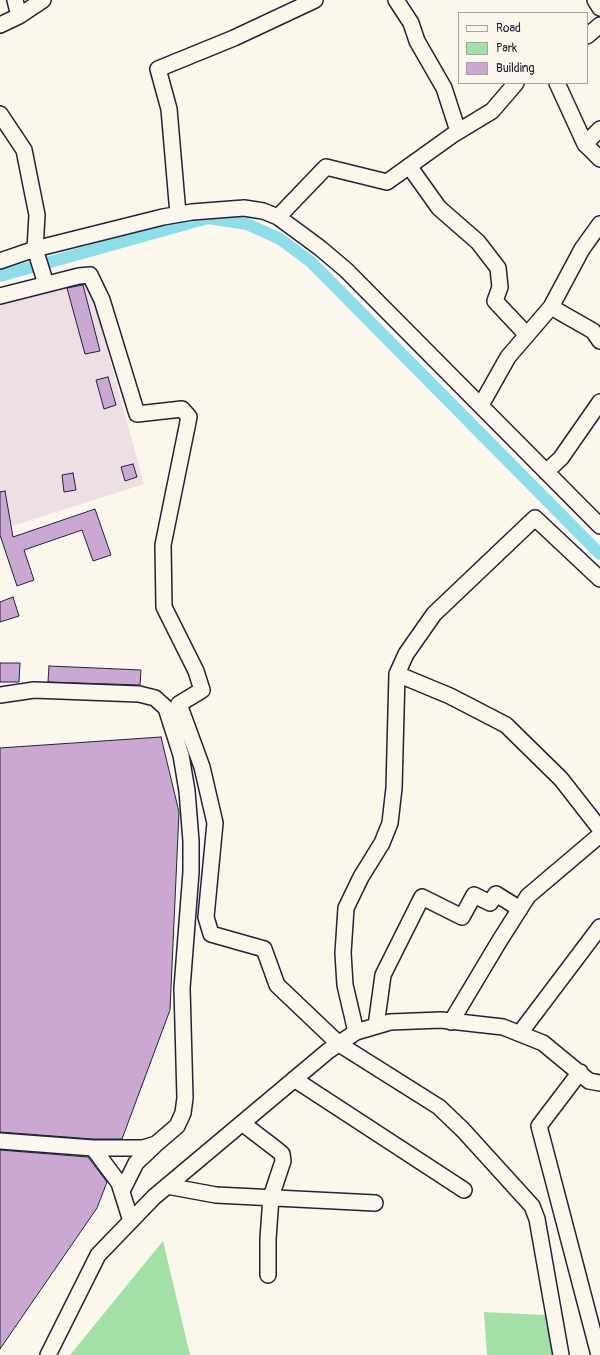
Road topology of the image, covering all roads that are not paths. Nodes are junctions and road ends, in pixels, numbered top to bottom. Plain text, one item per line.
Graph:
1 (14, 0) edge
2 (43, 0) edge
3 (314, 0) edge
4 (396, 0) edge
5 (595, 0) edge
6 (600, 8) edge
7 (18, 16) junction
8 (0, 25) edge
9 (600, 25) edge
10 (588, 35) edge
11 (515, 84) edge
12 (557, 84) edge
13 (0, 114) edge
14 (600, 129) edge
15 (458, 131) junction
16 (586, 144) junction
17 (600, 159) edge
18 (410, 166) junction
19 (178, 214) junction
20 (278, 217) junction
21 (600, 224) edge
22 (37, 255) junction
23 (0, 261) edge
24 (44, 281) junction
25 (0, 296) edge
26 (551, 307) junction
27 (527, 335) junction
28 (600, 341) edge
29 (600, 402) edge
30 (481, 405) junction
31 (546, 472) junction
32 (600, 526) edge
33 (600, 579) edge
34 (397, 674) junction
35 (0, 695) edge
36 (600, 829) edge
37 (600, 835) edge
38 (520, 909) junction
39 (600, 927) edge
40 (451, 1022) junction
41 (376, 1026) junction
42 (356, 1032) junction
43 (520, 1033) junction
44 (339, 1044) junction
45 (580, 1072) junction
46 (294, 1079) junction
47 (600, 1083) edge
48 (242, 1123) junction
49 (0, 1141) edge
50 (156, 1144) junction
51 (93, 1148) junction
52 (167, 1186) junction
53 (464, 1190) dead end
54 (122, 1191) junction
55 (271, 1197) junction
56 (375, 1203) dead end
57 (131, 1221) junction
58 (268, 1275) dead end
59 (48, 1355) edge
60 (561, 1355) edge
61 (599, 1355) edge

1 - 7 street
2 - 7 street
3 - 19 street
4 - 15 street
5 - 6 street
7 - 8 street
9 - 10 street
11 - 15 street
12 - 16 street
13 - 22 street
14 - 16 street
15 - 18 street
16 - 17 street
18 - 20 street
18 - 27 street
19 - 20 street
19 - 22 street
20 - 30 street
21 - 26 street
22 - 23 street
22 - 24 street
24 - 25 street
24 - 44 street
26 - 27 street
26 - 28 street
27 - 30 street
29 - 31 street
30 - 31 street
31 - 32 street
33 - 34 street
34 - 36 street
34 - 42 street
35 - 50 street
37 - 38 street
38 - 40 street
38 - 41 street
39 - 43 street
40 - 41 street
40 - 43 street
41 - 42 street
42 - 44 street
43 - 45 street
44 - 46 street
44 - 60 street
45 - 47 street
45 - 61 street
46 - 48 street
46 - 53 street
48 - 52 street
48 - 55 street
49 - 51 street
50 - 51 street
50 - 54 street
51 - 54 street
52 - 55 street
52 - 57 street
54 - 57 street
55 - 56 street
55 - 58 street
57 - 59 street

